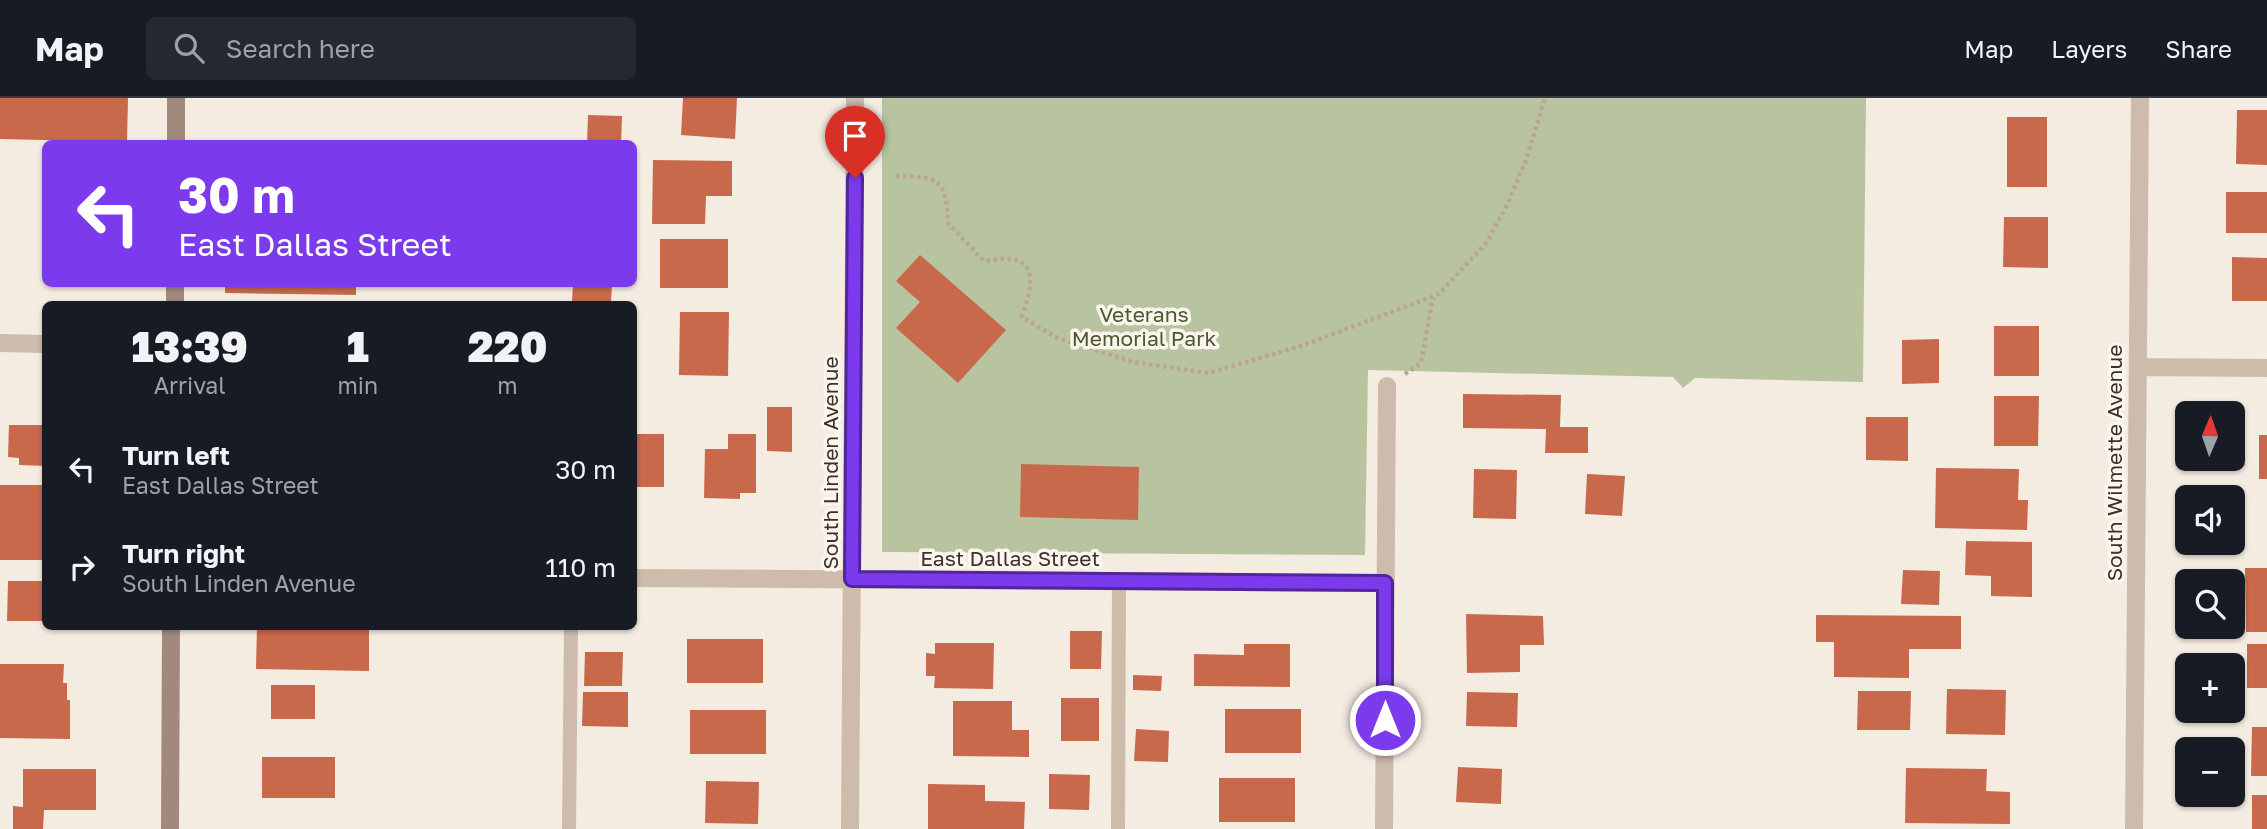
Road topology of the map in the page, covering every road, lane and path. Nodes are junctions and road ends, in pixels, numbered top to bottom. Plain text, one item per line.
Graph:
1 (176, 98) edge
2 (855, 98) edge
3 (1545, 98) edge
4 (2140, 98) edge
5 (176, 140) edge
6 (896, 176) dead end
7 (1433, 296) junction
8 (0, 343) edge
9 (42, 344) edge
10 (2138, 368) junction
11 (2267, 368) edge
12 (1387, 386) joint
13 (637, 578) edge
14 (852, 579) junction
15 (1119, 581) junction
16 (1385, 583) junction
17 (172, 630) edge
18 (570, 630) edge
19 (170, 829) edge
20 (569, 829) edge
21 (850, 829) edge
22 (1118, 829) edge
23 (1384, 829) edge
24 (2134, 829) edge

1 - 5 main road
2 - 14 street, South Linden Avenue
3 - 7 path
4 - 10 street, South Wilmette Avenue
6 - 7 path
7 - 12 path
8 - 9 street
10 - 11 street
10 - 24 street, South Wilmette Avenue
12 - 16 street
13 - 14 street, East Dallas Street
14 - 15 street, East Dallas Street
14 - 21 street, South Linden Avenue
15 - 16 street, East Dallas Street
15 - 22 lane
16 - 23 street
17 - 19 main road
18 - 20 lane

